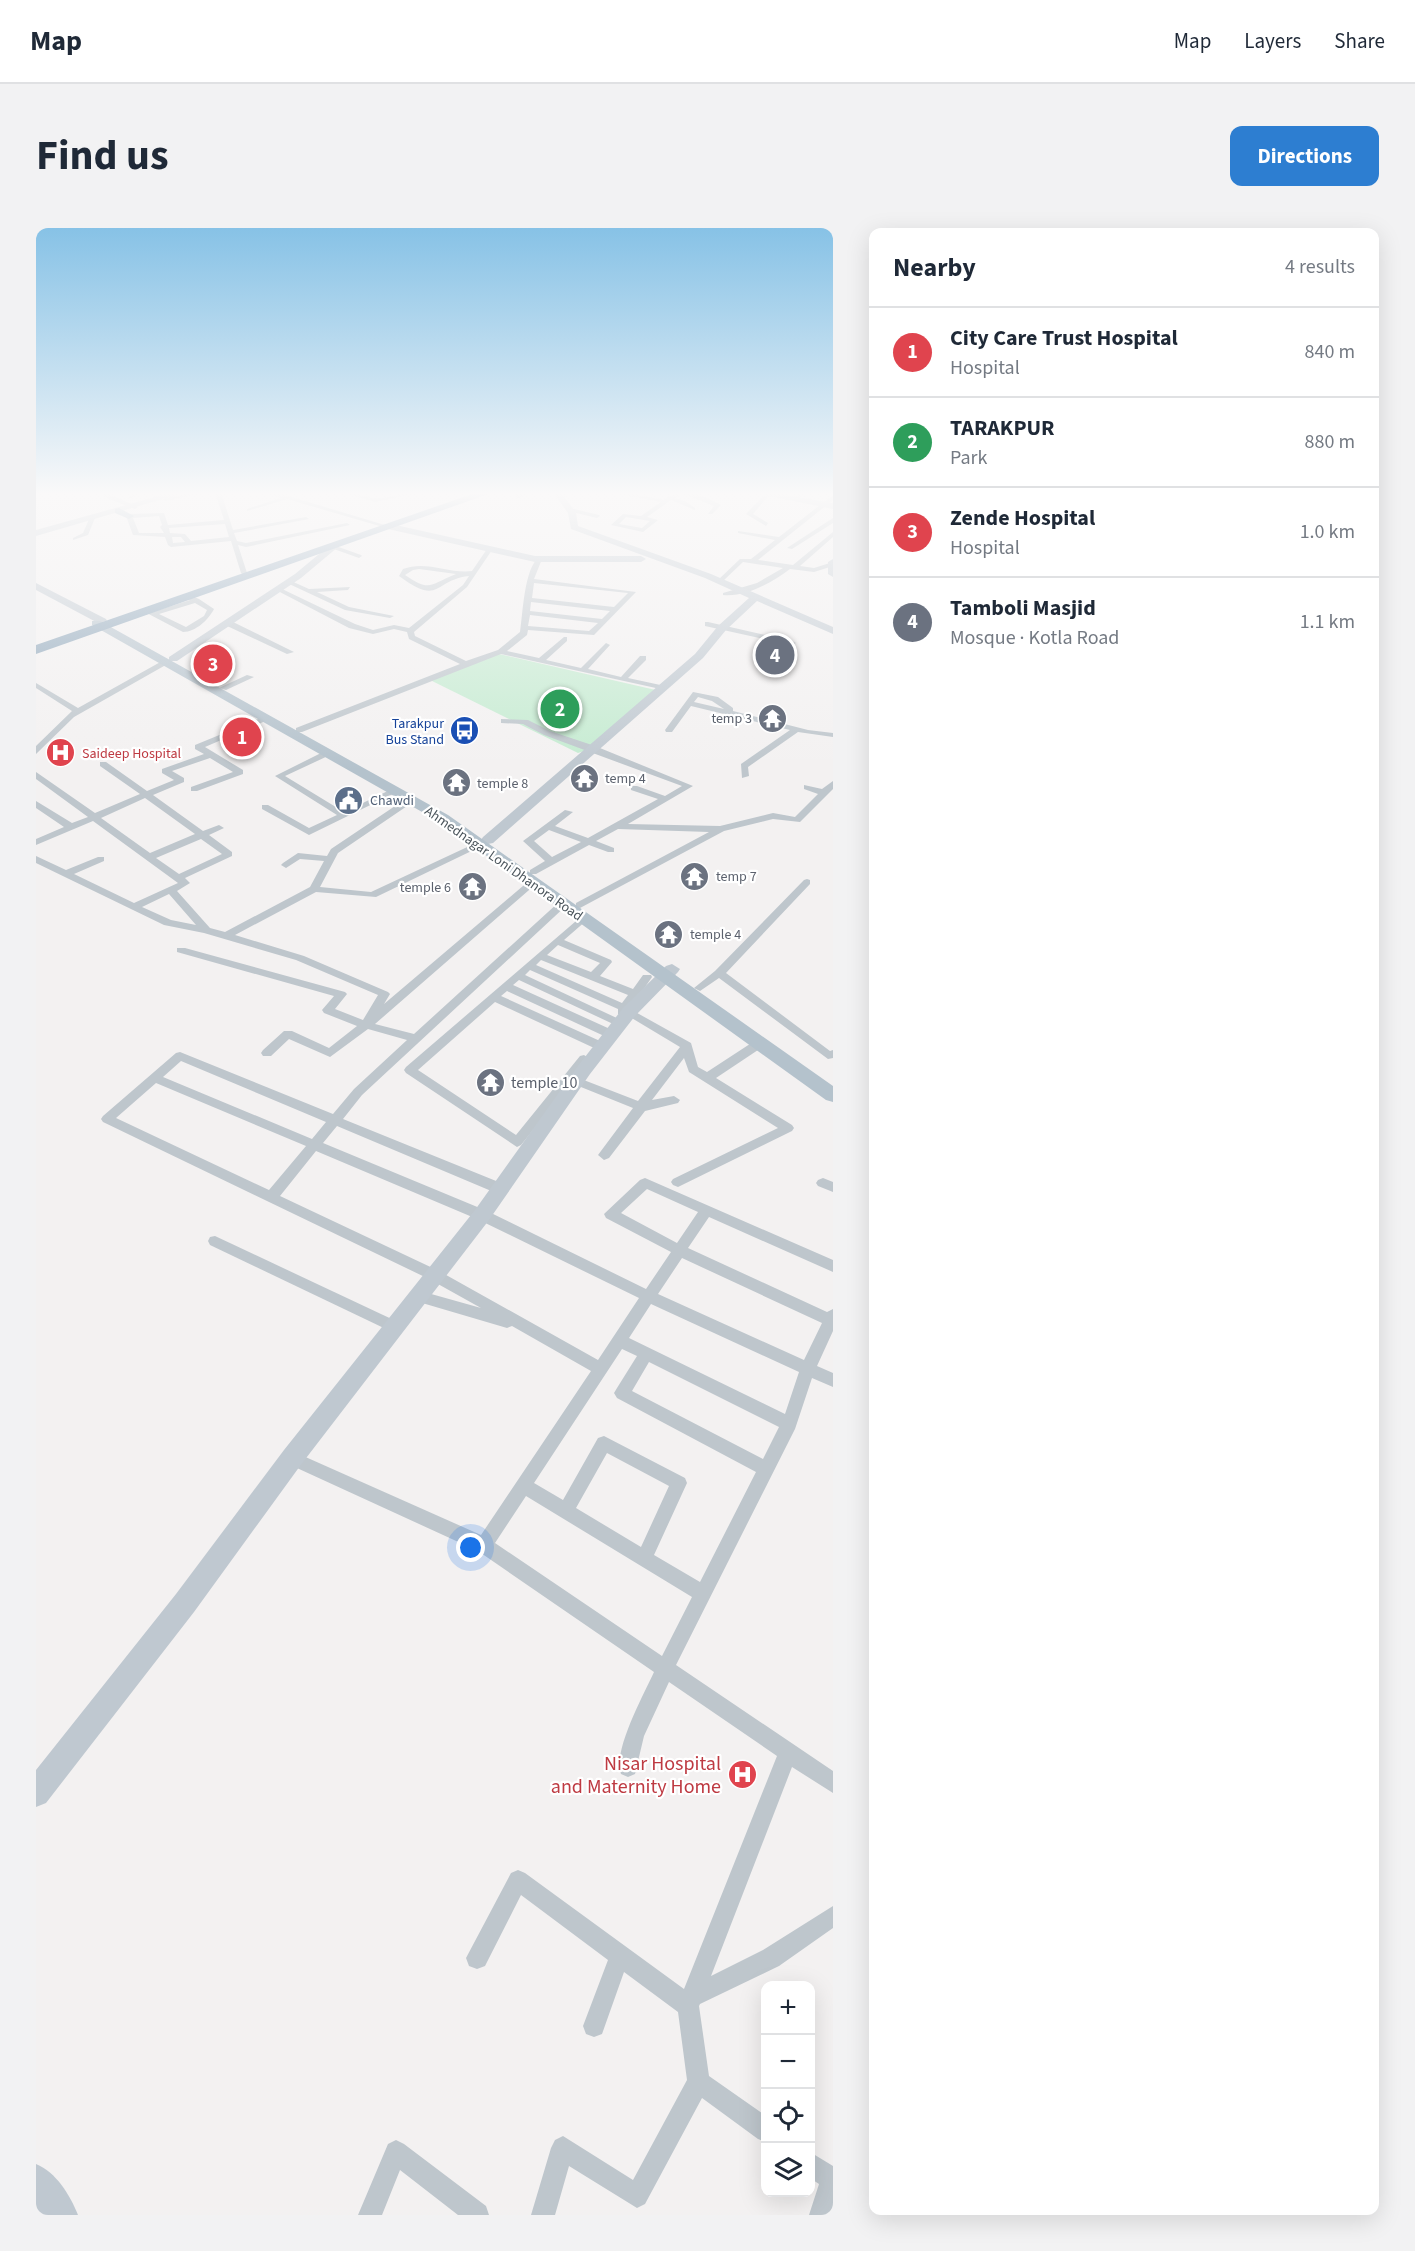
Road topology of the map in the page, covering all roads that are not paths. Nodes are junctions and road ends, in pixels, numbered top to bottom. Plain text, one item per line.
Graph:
1 (210, 585) edge
2 (229, 585) edge
3 (285, 585) edge
4 (294, 585) edge
5 (415, 585) edge
6 (443, 585) edge
7 (466, 585) edge
8 (531, 585) edge
9 (566, 585) edge
10 (728, 585) edge
11 (765, 585) edge
12 (36, 586) edge
13 (348, 588) dead end
14 (278, 589) junction
15 (307, 592) junction
16 (724, 594) dead end
17 (749, 594) junction
18 (192, 598) junction
19 (529, 600) junction
20 (175, 608) junction
21 (615, 609) junction
22 (149, 612) junction
23 (184, 612) dead end
24 (527, 613) junction
25 (193, 616) dead end
26 (390, 616) dead end
27 (202, 620) junction
28 (603, 621) junction
29 (101, 623) junction
30 (228, 623) junction
31 (708, 624) dead end
32 (525, 628) junction
33 (722, 628) junction
34 (410, 631) junction
35 (833, 632) edge
36 (564, 639) dead end
37 (792, 643) dead end
38 (606, 645) dead end
39 (36, 648) edge
40 (290, 652) dead end
41 (501, 652) junction
42 (643, 658) dead end
43 (170, 661) junction
44 (540, 661) junction
45 (466, 664) junction
46 (583, 670) junction
47 (250, 676) dead end
48 (623, 679) junction
49 (38, 688) edge
50 (224, 688) junction
51 (662, 688) junction
52 (78, 711) junction
53 (266, 719) junction
54 (504, 721) dead end
55 (669, 729) dead end
56 (797, 729) junction
57 (299, 730) junction
58 (833, 735) edge
59 (40, 742) edge
60 (591, 748) junction
61 (36, 751) edge
62 (327, 753) junction
63 (210, 755) junction
64 (103, 764) dead end
65 (36, 775) edge
66 (745, 776) dead end
67 (833, 784) edge
68 (807, 787) dead end
69 (634, 788) dead end
70 (194, 789) dead end
71 (57, 790) junction
72 (395, 791) junction
73 (824, 793) junction
74 (146, 796) junction
75 (665, 799) junction
76 (36, 800) edge
77 (410, 800) junction
78 (36, 804) edge
79 (265, 807) dead end
80 (568, 812) dead end
81 (344, 816) junction
82 (94, 817) junction
83 (548, 826) junction
84 (617, 826) junction
85 (71, 827) junction
86 (219, 828) dead end
87 (721, 829) junction
88 (202, 835) junction
89 (38, 839) edge
90 (590, 841) junction
91 (484, 842) junction
92 (611, 850) dead end
93 (149, 857) junction
94 (329, 859) junction
95 (36, 860) edge
96 (101, 860) dead end
97 (552, 862) junction
98 (286, 865) dead end
99 (66, 874) junction
100 (533, 877) junction
101 (178, 878) junction
102 (807, 882) dead end
103 (314, 889) junction
104 (171, 890) junction
105 (563, 904) junction
106 (133, 907) junction
107 (582, 911) junction
108 (206, 930) junction
109 (226, 936) junction
110 (557, 941) junction
111 (181, 950) dead end
112 (540, 956) junction
113 (529, 966) junction
114 (662, 974) junction
115 (719, 974) junction
116 (518, 976) junction
117 (593, 977) junction
118 (506, 986) junction
119 (700, 988) junction
120 (494, 997) junction
121 (626, 1009) junction
122 (446, 1012) junction
123 (466, 1020) junction
124 (366, 1026) junction
125 (606, 1032) junction
126 (417, 1039) junction
127 (760, 1043) junction
128 (596, 1044) junction
129 (687, 1046) junction
130 (267, 1053) dead end
131 (833, 1054) edge
132 (154, 1078) junction
133 (707, 1078) junction
134 (576, 1081) junction
135 (833, 1083) edge
136 (833, 1095) edge
137 (674, 1100) dead end
138 (641, 1107) junction
139 (337, 1121) junction
140 (316, 1146) junction
141 (604, 1155) dead end
142 (678, 1182) dead end
143 (501, 1189) junction
144 (271, 1197) junction
145 (706, 1210) junction
146 (482, 1215) junction
147 (215, 1241) dead end
148 (679, 1250) junction
149 (833, 1266) edge
150 (434, 1275) junction
151 (417, 1296) junction
152 (650, 1297) junction
153 (832, 1319) edge
154 (393, 1326) junction
155 (530, 1328) junction
156 (619, 1340) junction
157 (646, 1354) junction
158 (600, 1368) junction
159 (808, 1368) junction
160 (833, 1380) edge
161 (789, 1424) junction
162 (292, 1458) junction
163 (766, 1468) junction
164 (523, 1485) junction
165 (566, 1511) junction
166 (484, 1545) junction
167 (644, 1558) junction
168 (703, 1594) junction
169 (665, 1669) junction
170 (788, 1753) junction
171 (628, 1767) dead end
172 (833, 1783) edge
173 (36, 1793) edge
174 (833, 1916) edge
175 (620, 1955) junction
176 (477, 1958) dead end
177 (690, 2001) junction
178 (594, 2026) dead end
179 (699, 2082) junction
180 (761, 2128) edge
181 (815, 2167) edge
182 (833, 2179) edge
183 (36, 2181) edge
184 (61, 2215) edge
185 (370, 2215) edge
186 (477, 2215) edge
187 (543, 2215) edge
188 (821, 2215) edge

1 - 29 highway
2 - 18 highway
3 - 14 street
4 - 15 street
5 - 6 street
7 - 34 street
8 - 19 street
9 - 21 street
10 - 17 street
11 - 17 street
12 - 29 street
13 - 15 street
14 - 30 street
14 - 34 street
15 - 26 street
16 - 17 street
17 - 33 street
17 - 35 street
18 - 20 street
18 - 22 highway
18 - 27 street
19 - 21 street
19 - 24 street
20 - 22 street
20 - 23 street
21 - 28 street
22 - 27 street
22 - 29 highway
24 - 28 street
24 - 32 street
25 - 27 street
28 - 32 street
29 - 39 highway
29 - 43 main road, Ahmednagar Loni Dhanora Road
30 - 40 street
30 - 43 street
31 - 33 street
32 - 41 street
33 - 37 street
33 - 51 street
34 - 45 street
36 - 44 street
38 - 46 street
41 - 44 street
41 - 45 street
42 - 48 street
43 - 50 main road, Ahmednagar Loni Dhanora Road
43 - 52 street
43 - 53 main road, Ahmednagar Loni Dhanora Road
44 - 46 street
45 - 57 street
46 - 48 street
47 - 50 street
48 - 51 street
49 - 52 street
50 - 57 main road, Ahmednagar Loni Dhanora Road
51 - 60 street
52 - 59 street
53 - 62 main road, Ahmednagar Loni Dhanora Road
53 - 63 street
54 - 60 street
55 - 56 street
56 - 58 street
56 - 66 street
57 - 91 main road, Ahmednagar Loni Dhanora Road
59 - 61 street
60 - 75 street
60 - 91 street
62 - 72 main road, Ahmednagar Loni Dhanora Road
62 - 81 street
63 - 70 street
63 - 74 street
64 - 74 street
65 - 71 street
67 - 73 street
68 - 73 street
69 - 75 street
71 - 76 street
71 - 82 street
72 - 77 main road, Ahmednagar Loni Dhanora Road
72 - 81 street
73 - 87 street
74 - 82 street
74 - 88 street
75 - 84 street
77 - 91 main road, Ahmednagar Loni Dhanora Road
77 - 94 street
78 - 85 street
79 - 81 street
80 - 83 street
82 - 85 street
82 - 93 street
83 - 90 street
83 - 97 street
84 - 87 street
84 - 90 street
85 - 89 street
86 - 88 street
87 - 107 street
88 - 93 street
88 - 101 street
90 - 92 street
90 - 97 street
91 - 100 main road, Ahmednagar Loni Dhanora Road
91 - 103 street
93 - 101 street
94 - 98 street
94 - 103 street
95 - 99 street
96 - 99 street
97 - 100 street
99 - 106 street
100 - 105 main road, Ahmednagar Loni Dhanora Road
100 - 107 main road, Ahmednagar Loni Dhanora Road
100 - 124 street
101 - 104 street
102 - 115 street
103 - 109 street
104 - 106 street
104 - 108 street
105 - 107 main road, Ahmednagar Loni Dhanora Road
105 - 122 street
106 - 108 street
107 - 110 street
107 - 114 main road, Ahmednagar Loni Dhanora Road
108 - 109 street
109 - 124 street
110 - 112 street
110 - 117 street
111 - 124 street
112 - 113 street
112 - 117 street
113 - 116 street
113 - 121 street
114 - 119 main road, Ahmednagar Loni Dhanora Road
114 - 121 street
114 - 127 main road, Ahmednagar Loni Dhanora Road
115 - 119 street
115 - 131 street
116 - 118 street
116 - 121 street
117 - 121 street
118 - 120 street
118 - 125 street
119 - 135 main road, Ahmednagar Loni Dhanora Road
120 - 123 street
120 - 128 street
121 - 125 street
121 - 129 street
121 - 134 street
122 - 123 street
122 - 126 street
123 - 128 street
124 - 126 street
124 - 130 street
125 - 128 street
126 - 139 street
127 - 133 street
127 - 136 main road, Ahmednagar Loni Dhanora Road
129 - 133 street
129 - 138 street
132 - 139 street
132 - 140 street
132 - 144 street
133 - 142 street
134 - 138 street
134 - 143 street
137 - 138 street
138 - 141 street
139 - 140 street
139 - 143 street
140 - 144 street
140 - 146 street
143 - 146 street
144 - 150 street
145 - 148 street
145 - 148 street
145 - 149 street
146 - 150 street
146 - 152 street
147 - 154 street
148 - 152 street
148 - 153 street
150 - 151 street
150 - 155 street
151 - 154 street
151 - 155 street
152 - 156 street
152 - 159 street
153 - 159 street
154 - 162 street
155 - 158 street
156 - 157 street
156 - 158 street
157 - 161 street
157 - 163 street
158 - 164 street
159 - 160 street
159 - 161 street
161 - 163 street
162 - 166 street
162 - 173 street
163 - 168 street
164 - 165 street
164 - 166 street
165 - 167 street
165 - 167 street
166 - 169 street
167 - 168 street
168 - 169 street
169 - 170 street
169 - 171 street
170 - 172 street
170 - 177 street
174 - 177 street
175 - 176 street
175 - 177 street
175 - 178 street
177 - 179 street
179 - 180 street
179 - 187 street
181 - 182 street
182 - 188 street
183 - 184 street
185 - 186 street

